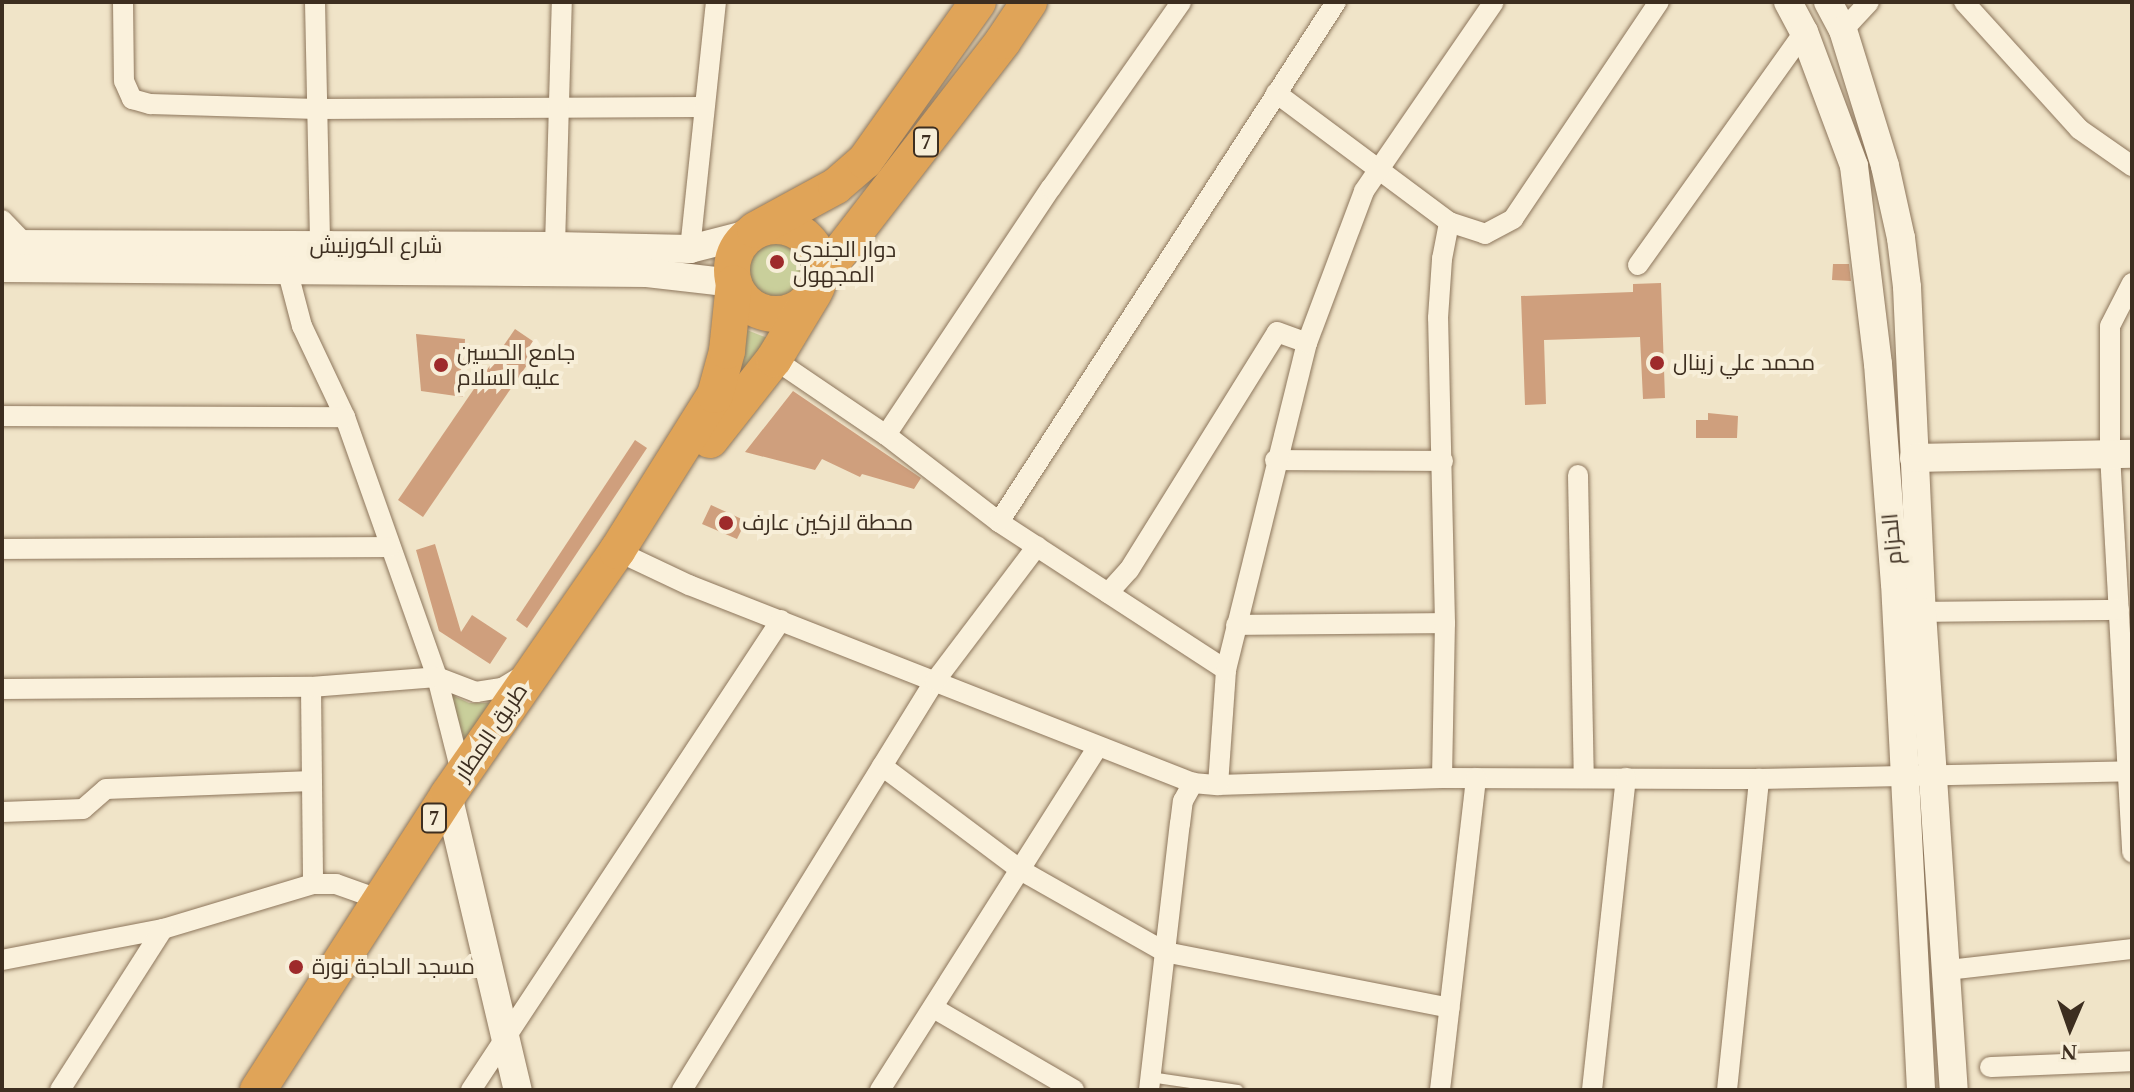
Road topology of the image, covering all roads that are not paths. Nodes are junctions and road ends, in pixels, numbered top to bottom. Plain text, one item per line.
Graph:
1 (123, 2) edge
2 (315, 2) edge
3 (562, 2) edge
4 (716, 2) edge
5 (978, 2) edge
6 (1029, 2) edge
7 (1181, 2) edge
8 (1336, 2) edge
9 (1494, 2) edge
10 (1659, 2) edge
11 (1788, 2) edge
12 (1828, 2) edge
13 (1869, 2) edge
14 (1964, 2) edge
15 (1843, 30) junction
16 (1804, 32) junction
17 (1276, 93) junction
18 (559, 105) junction
19 (703, 107) junction
20 (317, 109) junction
21 (2132, 166) edge
22 (1379, 169) junction
23 (2, 220) edge
24 (1449, 222) junction
25 (752, 232) junction
26 (15, 245) edge
27 (320, 246) junction
28 (555, 246) junction
29 (690, 249) junction
30 (1638, 265) dead end
31 (2, 268) edge
32 (287, 269) junction
33 (734, 283) junction
34 (2132, 283) edge
35 (818, 284) junction
36 (1307, 343) junction
37 (774, 359) junction
38 (2, 416) edge
39 (345, 417) junction
40 (886, 435) junction
41 (2121, 454) edge
42 (1914, 458) junction
43 (1275, 460) junction
44 (1443, 461) junction
45 (1578, 475) dead end
46 (652, 498) junction
47 (999, 522) junction
48 (1037, 546) junction
49 (390, 547) junction
50 (2, 549) edge
51 (617, 551) junction
52 (1108, 593) junction
53 (2119, 610) junction
54 (1922, 612) junction
55 (781, 620) junction
56 (1445, 623) junction
57 (1236, 625) junction
58 (533, 669) junction
59 (1226, 670) junction
60 (437, 677) junction
61 (935, 681) junction
62 (311, 687) junction
63 (2, 689) edge
64 (1098, 746) junction
65 (882, 766) junction
66 (2130, 771) edge
67 (1935, 775) junction
68 (1905, 776) junction
69 (1442, 778) junction
70 (1476, 778) junction
71 (1584, 778) junction
72 (1626, 778) junction
73 (1759, 779) junction
74 (312, 781) junction
75 (1193, 783) junction
76 (1218, 785) junction
77 (455, 786) junction
78 (2, 812) edge
79 (2132, 852) edge
80 (1022, 871) junction
81 (313, 884) junction
82 (381, 900) junction
83 (163, 929) junction
84 (2132, 949) edge
85 (1165, 952) junction
86 (2, 960) edge
87 (1948, 970) junction
88 (1450, 1008) junction
89 (935, 1009) junction
90 (506, 1038) junction
91 (2132, 1061) edge
92 (1990, 1067) dead end
93 (1150, 1084) edge
94 (69, 1087) edge
95 (258, 1090) edge
96 (471, 1090) edge
97 (518, 1090) edge
98 (682, 1090) edge
99 (880, 1090) edge
100 (1074, 1090) edge
101 (1238, 1090) edge
102 (1440, 1090) edge
103 (1592, 1090) edge
104 (1727, 1090) edge
105 (1921, 1090) edge
106 (1954, 1090) edge

1 - 20 street
2 - 20 street
3 - 18 street
4 - 19 street
5 - 25 highway, 7
6 - 35 highway, طريق المطار / 7
7 - 40 street
8 - 17 street
9 - 22 street
10 - 24 street
11 - 16 main road, الحزام
12 - 15 main road, الحزام
13 - 15 street
14 - 21 street
15 - 42 main road, الحزام
16 - 30 street
16 - 68 main road, الحزام
17 - 22 street
17 - 47 street
18 - 19 street
18 - 20 street
18 - 28 street
19 - 29 street
20 - 27 street
22 - 24 street
22 - 36 street
23 - 26 street
24 - 44 street
25 - 29 main road, شارع الكورنيش
25 - 33 highway
25 - 35 highway
26 - 27 main road, شارع الكورنيش
27 - 28 main road, شارع الكورنيش
28 - 29 main road, شارع الكورنيش
31 - 32 main road, شارع الكورنيش
32 - 33 main road, شارع الكورنيش
32 - 39 street
33 - 35 highway
33 - 46 highway, طريق المطار / 7
34 - 41 street
35 - 37 highway, طريق المطار / 7
36 - 43 street
36 - 52 street
37 - 40 street
37 - 46 highway, طريق المطار / 7
38 - 39 street
39 - 49 street
40 - 47 street
41 - 42 main road
41 - 53 street
42 - 54 main road, الحزام
43 - 44 street
43 - 57 street
44 - 56 street
45 - 71 street
46 - 51 highway, طريق المطار / 7
47 - 48 street
48 - 52 street
48 - 61 street
49 - 50 street
49 - 60 street
51 - 55 street
51 - 58 highway, طريق المطار / 7
52 - 59 street
53 - 54 street
53 - 66 street
54 - 67 main road, الحزام
55 - 61 street
55 - 90 street
56 - 57 street
56 - 69 street
57 - 59 street
58 - 60 street
58 - 77 highway, طريق المطار / 7
59 - 76 street
60 - 62 street
60 - 77 street
61 - 64 street
61 - 65 street
62 - 63 street
62 - 74 street
64 - 75 street
64 - 80 street
65 - 80 street
65 - 98 street
66 - 67 street
66 - 79 street
67 - 68 street
67 - 87 main road, الحزام
68 - 73 street
68 - 105 main road, الحزام
69 - 70 street
69 - 76 street
70 - 71 street
70 - 88 street
71 - 72 street
72 - 73 street
72 - 103 street
73 - 104 street
74 - 78 street
74 - 81 street
75 - 76 street
75 - 85 street
77 - 82 highway, طريق المطار / 7
77 - 90 main road
80 - 85 street
80 - 89 street
81 - 82 street
81 - 83 street
82 - 95 highway, طريق المطار / 7
83 - 86 street
83 - 94 street
84 - 87 street
85 - 88 street
85 - 93 street
87 - 106 main road, الحزام
88 - 102 street
89 - 99 street
89 - 100 street
90 - 96 street
90 - 97 main road
91 - 92 street
93 - 101 lane

